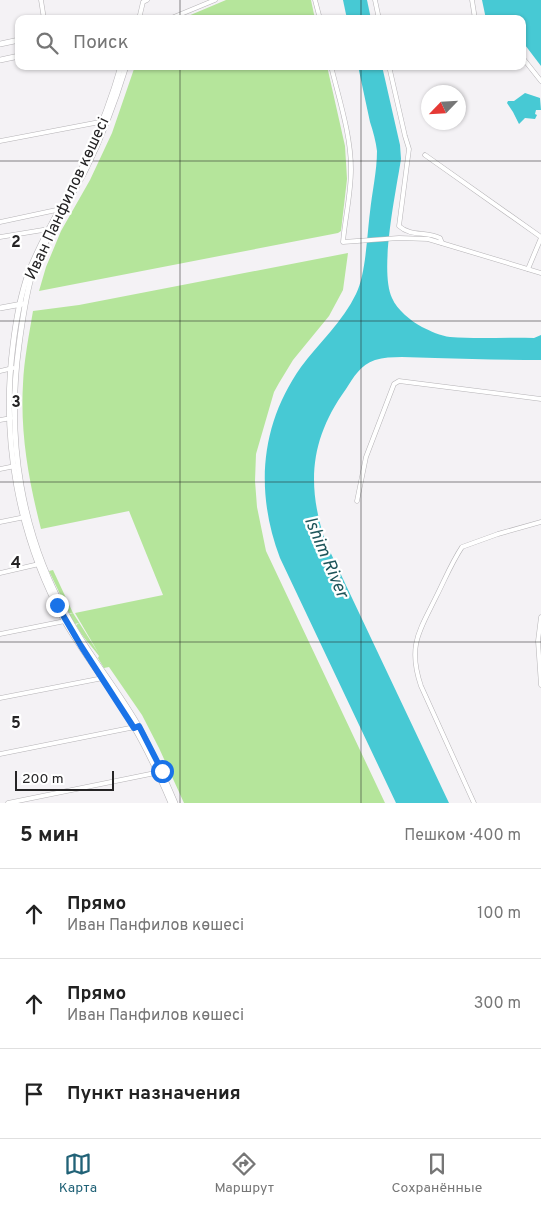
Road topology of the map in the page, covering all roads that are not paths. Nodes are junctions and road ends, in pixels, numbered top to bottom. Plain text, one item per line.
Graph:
1 (41, 0) edge
2 (215, 0) edge
3 (316, 0) edge
4 (375, 0) edge
5 (472, 0) edge
6 (144, 1) edge
7 (43, 15) edge
8 (140, 15) edge
9 (179, 15) edge
10 (319, 15) edge
11 (378, 15) edge
12 (474, 15) edge
13 (15, 41) edge
14 (0, 44) edge
15 (15, 57) edge
16 (0, 60) edge
17 (526, 62) edge
18 (121, 70) edge
19 (124, 70) edge
20 (332, 70) edge
21 (390, 70) edge
22 (541, 81) edge
23 (105, 121) junction
24 (0, 141) edge
25 (425, 155) dead end
26 (61, 209) junction
27 (0, 222) edge
28 (50, 229) junction
29 (0, 237) edge
30 (541, 237) edge
31 (442, 243) junction
32 (528, 269) junction
33 (541, 273) edge
34 (22, 304) junction
35 (0, 308) edge
36 (13, 368) junction
37 (0, 370) edge
38 (541, 399) edge
39 (11, 418) junction
40 (0, 420) edge
41 (16, 466) junction
42 (0, 469) edge
43 (357, 501) dead end
44 (25, 516) junction
45 (0, 522) edge
46 (541, 522) edge
47 (40, 564) junction
48 (0, 573) edge
49 (541, 617) edge
50 (65, 622) junction
51 (0, 634) edge
52 (105, 677) junction
53 (541, 685) edge
54 (0, 698) edge
55 (136, 727) junction
56 (0, 754) edge
57 (160, 772) junction
58 (8, 803) edge
59 (171, 803) edge
60 (175, 803) edge
61 (474, 803) edge

1 - 7 street
2 - 9 street
3 - 10 street
4 - 11 street
5 - 12 street
6 - 8 street
13 - 14 street
15 - 16 street
17 - 22 street
18 - 23 street, Иван Панфилов көшесі
19 - 23 street, Иван Панфилов көшесі
20 - 31 street
21 - 31 street
23 - 24 street
23 - 26 street, Иван Панфилов көшесі
25 - 30 street
26 - 27 street
26 - 28 street, Иван Панфилов көшесі
28 - 29 street
28 - 34 street, Иван Панфилов көшесі
30 - 32 street
31 - 32 street
32 - 33 street
34 - 35 street
34 - 36 street, Иван Панфилов көшесі
36 - 37 street
36 - 39 street, Иван Панфилов көшесі
38 - 43 street
39 - 40 street
39 - 41 street, Иван Панфилов көшесі
41 - 42 street
41 - 44 street, Иван Панфилов көшесі
44 - 45 street
44 - 47 street, Иван Панфилов көшесі
46 - 61 street
47 - 48 street
47 - 50 street, Иван Панфилов көшесі
47 - 52 street, Иван Панфилов көшесі
49 - 53 street
50 - 51 street
50 - 52 street, Иван Панфилов көшесі
52 - 54 street
52 - 55 street, Иван Панфилов көшесі
55 - 56 street
55 - 57 street, Иван Панфилов көшесі
57 - 58 street
57 - 59 street, Иван Панфилов көшесі
57 - 60 street, Иван Панфилов көшесі

